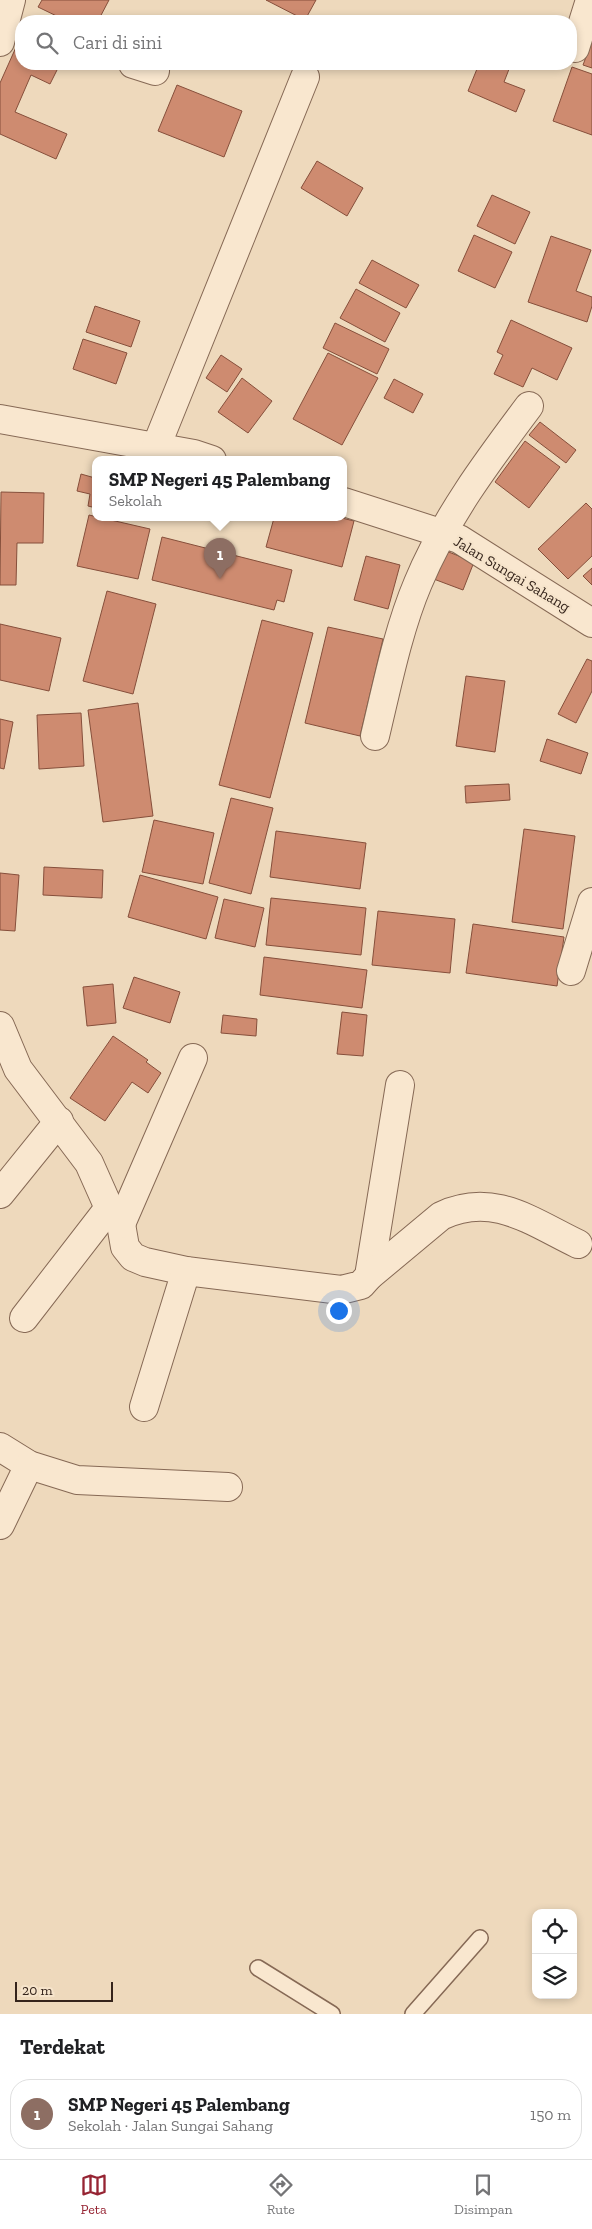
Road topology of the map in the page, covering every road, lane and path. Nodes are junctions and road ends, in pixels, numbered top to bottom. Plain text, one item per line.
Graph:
1 (590, 0) edge
2 (577, 42) edge
3 (306, 77) dead end
4 (529, 406) dead end
5 (0, 419) edge
6 (156, 447) junction
7 (200, 456) edge
8 (347, 503) edge
9 (442, 534) junction
10 (592, 623) edge
11 (375, 736) dead end
12 (592, 902) edge
13 (571, 971) dead end
14 (0, 1026) edge
15 (193, 1058) dead end
16 (400, 1086) dead end
17 (59, 1121) junction
18 (0, 1194) edge
19 (115, 1216) junction
20 (578, 1244) dead end
21 (186, 1271) junction
22 (369, 1276) junction
23 (24, 1318) dead end
24 (144, 1407) dead end
25 (0, 1447) edge
26 (29, 1465) junction
27 (228, 1488) dead end
28 (0, 1525) edge
29 (480, 1938) dead end
30 (258, 1968) dead end
31 (332, 2014) edge
32 (413, 2014) edge

1 - 2 street
3 - 6 street
4 - 9 street
5 - 6 street
6 - 7 street
8 - 9 street, Jalan Sungai Sahang
9 - 10 street, Jalan Sungai Sahang
9 - 11 street
12 - 13 street
14 - 17 street
15 - 19 street
16 - 22 street
17 - 18 street
17 - 19 street
19 - 21 street
19 - 23 street
20 - 22 street
21 - 22 street
21 - 24 street
25 - 26 street
26 - 27 street
26 - 28 street
29 - 32 lane
30 - 31 lane

